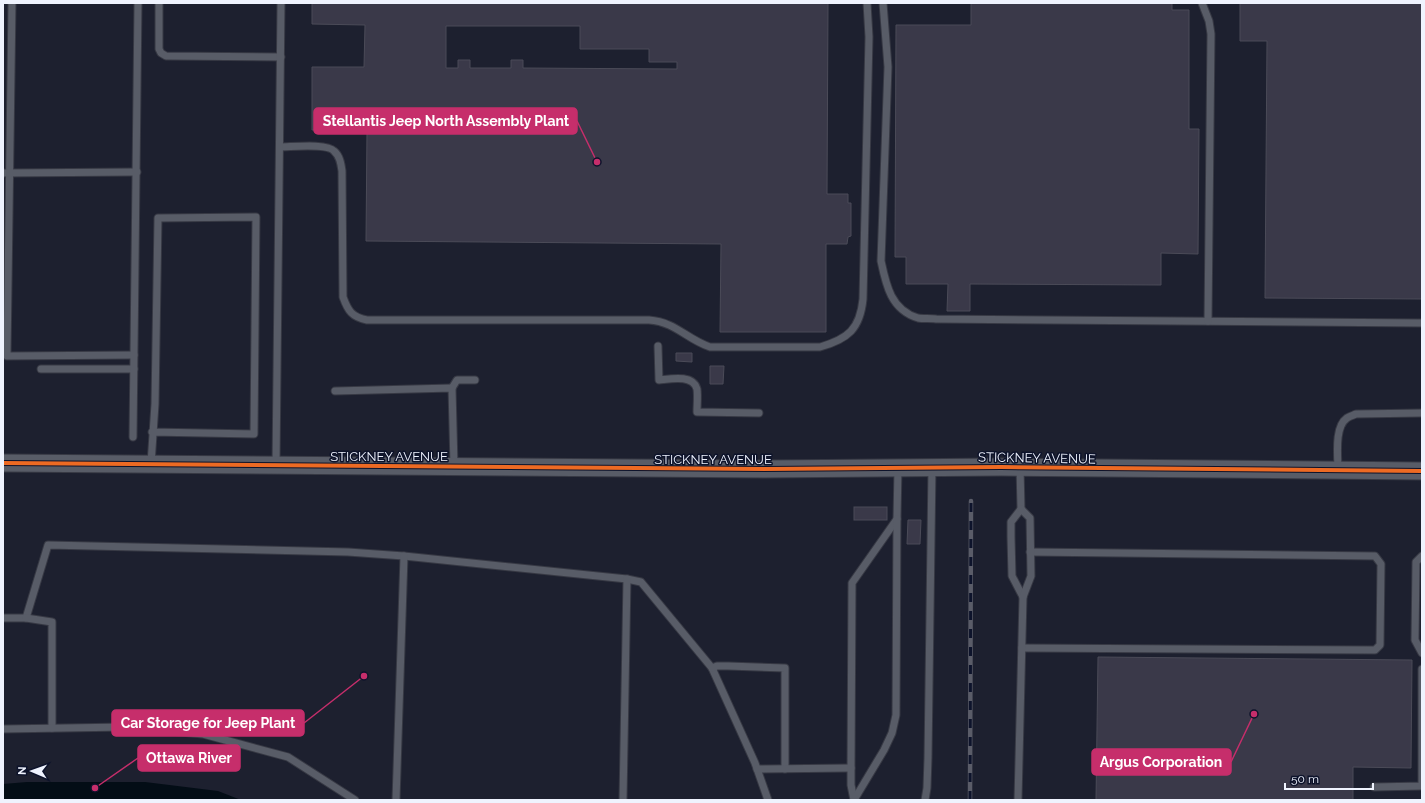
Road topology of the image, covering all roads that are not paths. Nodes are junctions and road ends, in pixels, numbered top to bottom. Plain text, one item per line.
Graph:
1 (12, 3) edge
2 (138, 3) edge
3 (159, 3) edge
4 (281, 3) edge
5 (867, 3) edge
6 (883, 3) edge
7 (1202, 3) edge
8 (281, 58) junction
9 (280, 147) junction
10 (136, 172) junction
11 (6, 173) edge
12 (1208, 321) junction
13 (1422, 323) edge
14 (658, 346) dead end
15 (134, 355) junction
16 (41, 369) dead end
17 (134, 369) junction
18 (475, 380) dead end
19 (452, 388) junction
20 (335, 391) dead end
21 (759, 413) dead end
22 (1422, 413) edge
23 (152, 432) junction
24 (134, 437) dead end
25 (3, 463) edge
26 (151, 464) junction
27 (276, 465) junction
28 (454, 467) junction
29 (932, 467) junction
30 (1020, 467) junction
31 (898, 468) junction
32 (1338, 471) junction
33 (1422, 471) edge
34 (1021, 509) junction
35 (897, 519) junction
36 (1030, 552) junction
37 (404, 556) junction
38 (1422, 556) edge
39 (627, 579) junction
40 (1023, 597) junction
41 (3, 618) edge
42 (26, 618) junction
43 (1022, 648) junction
44 (1422, 653) edge
45 (712, 668) junction
46 (1422, 669) edge
47 (52, 728) junction
48 (3, 729) edge
49 (850, 768) junction
50 (757, 769) junction
51 (785, 769) junction
52 (1374, 787) dead end
53 (355, 800) edge
54 (396, 800) edge
55 (623, 800) edge
56 (768, 800) edge
57 (854, 800) edge
58 (925, 800) edge
59 (1018, 800) edge

1 - 11 lane
2 - 10 lane
3 - 8 lane
4 - 8 lane
5 - 9 lane
6 - 12 lane
7 - 12 lane
8 - 9 lane
9 - 27 lane
10 - 11 lane
10 - 15 lane
11 - 15 lane
12 - 13 lane
14 - 21 lane
15 - 17 lane
16 - 17 lane
17 - 24 lane
18 - 19 lane
19 - 20 lane
19 - 28 lane
22 - 32 lane
23 - 23 lane
23 - 26 lane
25 - 26 street, STICKNEY AVENUE
26 - 27 street, STICKNEY AVENUE
27 - 28 street, STICKNEY AVENUE
28 - 31 street, STICKNEY AVENUE
29 - 30 street, STICKNEY AVENUE
29 - 31 street, STICKNEY AVENUE
29 - 58 lane
30 - 32 street, STICKNEY AVENUE
30 - 34 lane
31 - 35 lane
32 - 33 street, STICKNEY AVENUE
34 - 36 lane
34 - 40 lane
35 - 49 lane
35 - 57 lane
36 - 40 lane
36 - 43 lane
37 - 39 lane
37 - 42 lane
37 - 54 lane
38 - 44 lane
39 - 45 lane
39 - 55 lane
40 - 43 lane
41 - 42 lane
42 - 47 lane
43 - 59 lane
45 - 50 lane
45 - 51 lane
46 - 52 lane
47 - 48 lane
47 - 53 lane
49 - 51 lane
49 - 57 lane
50 - 51 lane
50 - 56 lane

